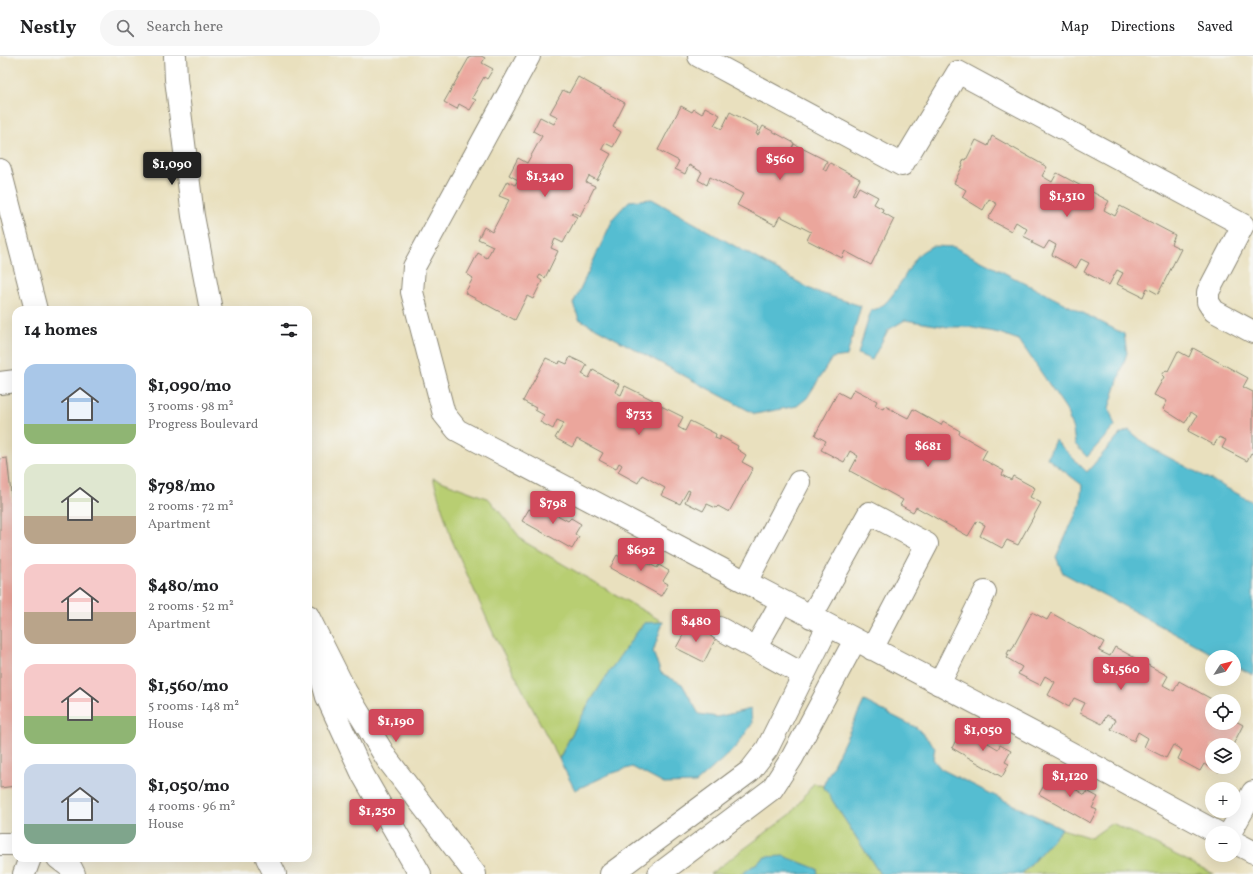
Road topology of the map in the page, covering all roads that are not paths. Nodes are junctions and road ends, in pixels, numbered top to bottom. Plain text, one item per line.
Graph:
1 (175, 56) edge
2 (530, 56) edge
3 (699, 56) edge
4 (0, 170) edge
5 (35, 306) edge
6 (210, 306) edge
7 (1253, 332) edge
8 (12, 382) edge
9 (0, 383) edge
10 (799, 482) dead end
11 (746, 582) junction
12 (985, 592) dead end
13 (782, 601) junction
14 (820, 621) junction
15 (312, 624) edge
16 (719, 628) dead end
17 (312, 644) edge
18 (863, 644) junction
19 (756, 647) junction
20 (804, 675) junction
21 (940, 684) junction
22 (1253, 792) edge
23 (1205, 826) edge
24 (1234, 826) edge
25 (0, 844) edge
26 (12, 844) edge
27 (1241, 846) edge
28 (1253, 852) edge
29 (28, 862) edge
30 (63, 862) edge
31 (269, 862) edge
32 (24, 874) edge
33 (74, 874) edge
34 (274, 874) edge
35 (420, 874) edge
36 (476, 874) edge
37 (611, 874) edge
38 (659, 874) edge

1 - 6 main road
2 - 11 main road
3 - 7 main road
4 - 5 main road
8 - 9 main road
10 - 11 main road
11 - 13 main road
12 - 21 main road
13 - 14 main road
13 - 19 main road
14 - 18 main road
14 - 18 main road
14 - 20 main road
15 - 36 main road
16 - 19 main road
17 - 35 main road
18 - 21 main road
18 - 38 main road
19 - 20 main road
20 - 37 main road
21 - 23 main road
22 - 24 main road
25 - 26 main road
27 - 28 main road
29 - 32 main road
30 - 33 main road
31 - 34 main road

